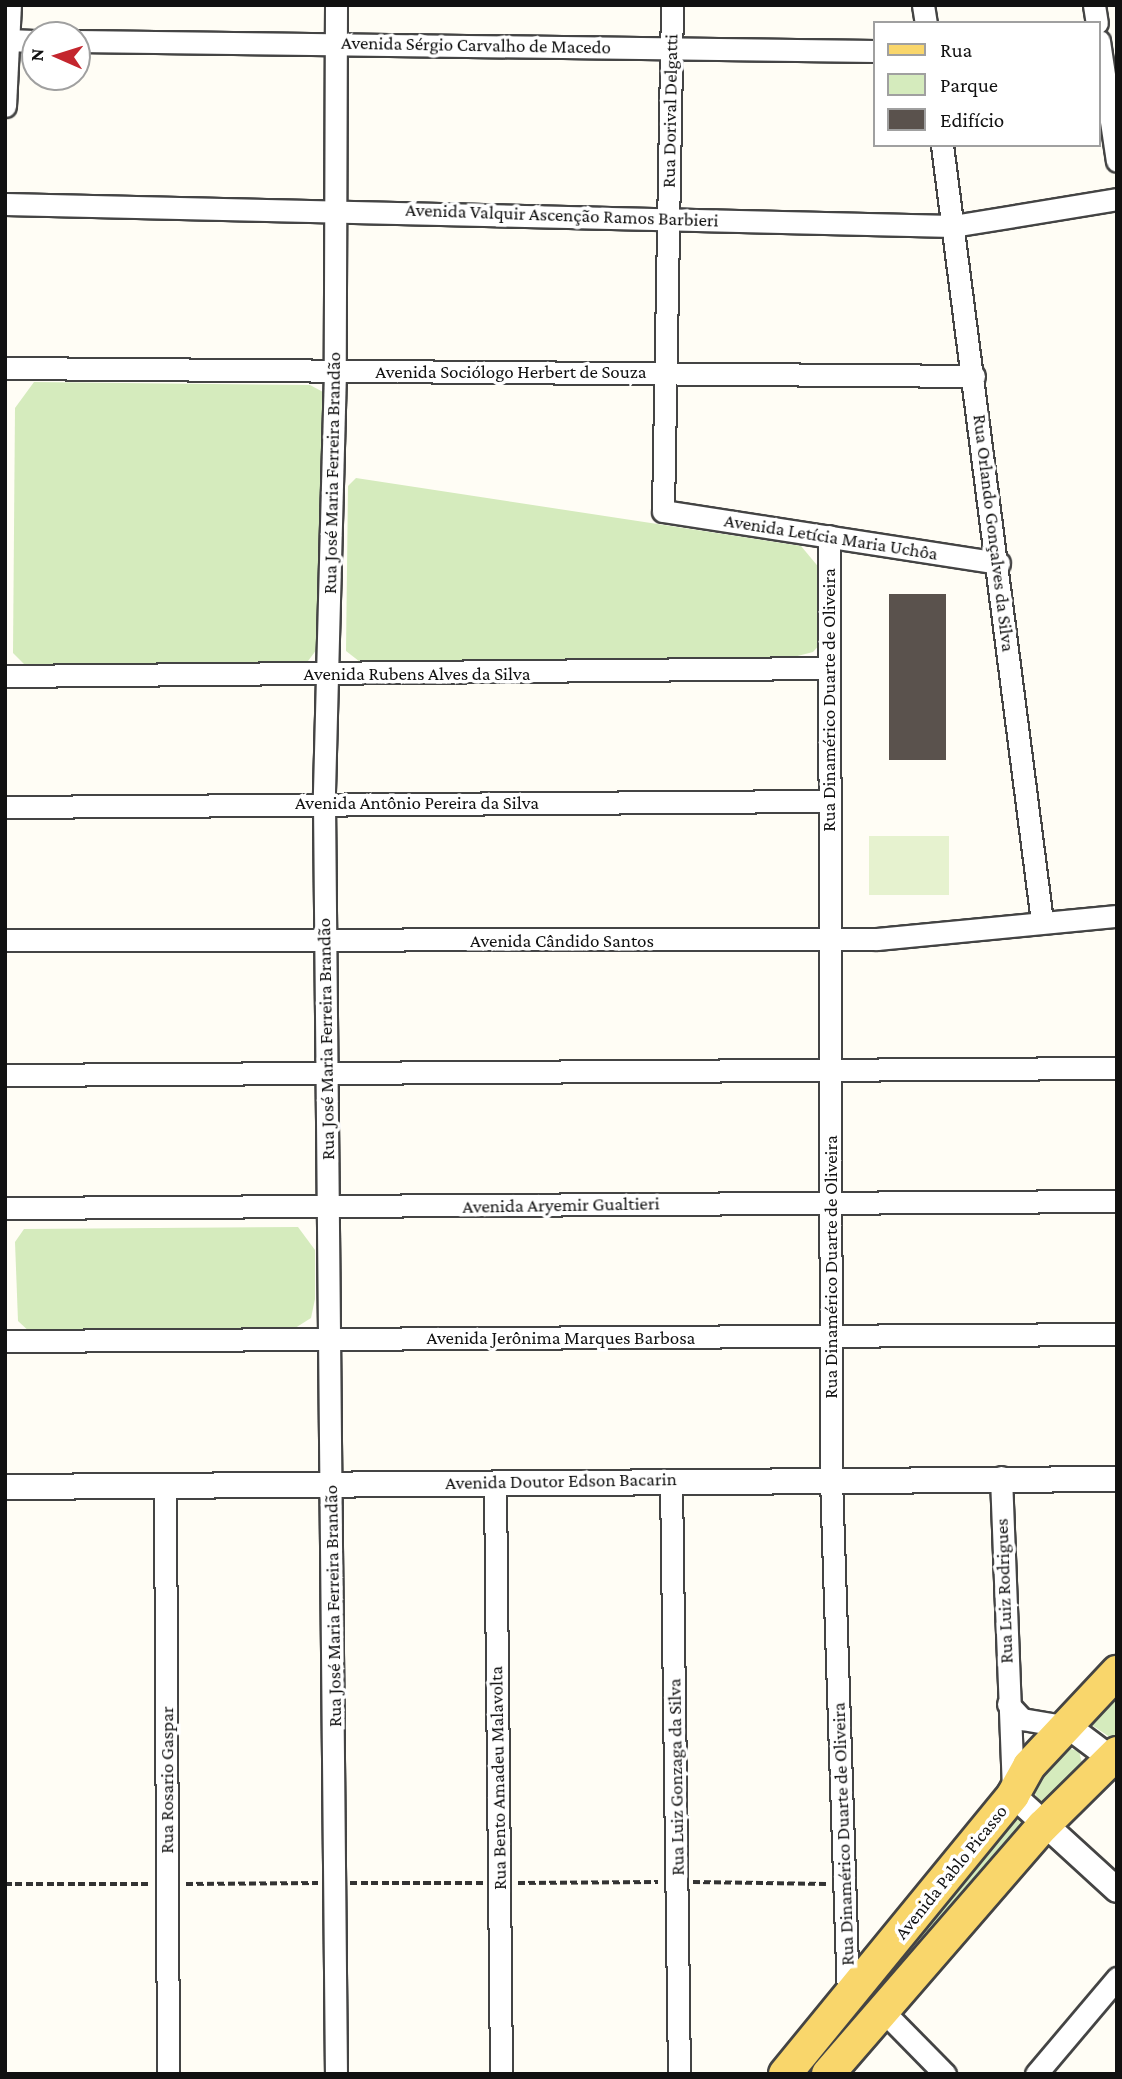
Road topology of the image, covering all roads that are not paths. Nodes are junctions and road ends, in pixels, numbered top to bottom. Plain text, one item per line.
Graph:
1 (10, 5) edge
2 (336, 5) edge
3 (672, 5) edge
4 (7, 40) edge
5 (91, 41) edge
6 (335, 42) junction
7 (671, 47) junction
8 (874, 51) edge
9 (1101, 54) edge
10 (5, 106) edge
11 (942, 147) edge
12 (1117, 160) edge
13 (1117, 199) edge
14 (5, 204) edge
15 (335, 209) junction
16 (668, 218) junction
17 (953, 226) junction
18 (5, 368) edge
19 (335, 371) junction
20 (666, 373) junction
21 (974, 376) junction
22 (663, 510) joint
23 (829, 536) junction
24 (999, 562) junction
25 (828, 668) junction
26 (327, 674) junction
27 (5, 676) edge
28 (829, 801) junction
29 (324, 803) junction
30 (5, 807) edge
31 (1117, 916) edge
32 (1042, 922) junction
33 (5, 940) edge
34 (830, 940) junction
35 (325, 943) junction
36 (1117, 1068) edge
37 (830, 1069) junction
38 (5, 1074) edge
39 (327, 1076) junction
40 (1117, 1201) edge
41 (830, 1202) junction
42 (5, 1208) edge
43 (328, 1209) junction
44 (1117, 1335) edge
45 (831, 1336) junction
46 (330, 1339) junction
47 (5, 1341) edge
48 (1001, 1477) junction
49 (831, 1479) junction
50 (1117, 1479) edge
51 (671, 1480) junction
52 (495, 1482) junction
53 (332, 1484) junction
54 (165, 1485) junction
55 (5, 1487) edge
56 (1117, 1672) edge
57 (1008, 1704) junction
58 (1069, 1727) junction
59 (1115, 1758) edge
60 (1013, 1795) junction
61 (1043, 1826) junction
62 (1117, 1890) edge
63 (1117, 1978) edge
64 (848, 1998) junction
65 (882, 2010) junction
66 (168, 2074) edge
67 (336, 2074) edge
68 (500, 2074) edge
69 (679, 2074) edge
70 (785, 2074) edge
71 (828, 2074) edge
72 (945, 2074) edge
73 (1036, 2074) edge

1 - 4 street
2 - 6 street, Rua José Maria Ferreira Brandão
3 - 7 street, Rua Dorival Delgatti
4 - 10 street
5 - 6 street, Avenida Sérgio Carvalho de Macedo
6 - 7 street, Avenida Sérgio Carvalho de Macedo
6 - 15 street, Rua José Maria Ferreira Brandão
7 - 8 street, Avenida Sérgio Carvalho de Macedo
7 - 16 street, Rua Dorival Delgatti
9 - 12 street
11 - 17 street, Rua Orlando Gonçalves da Silva
13 - 17 street, Avenida Valquir Ascenção Ramos Barbieri
14 - 15 street, Avenida Valquir Ascenção Ramos Barbieri
15 - 16 street, Avenida Valquir Ascenção Ramos Barbieri
15 - 19 street, Rua José Maria Ferreira Brandão
16 - 17 street, Avenida Valquir Ascenção Ramos Barbieri
16 - 20 street, Rua Dorival Delgatti
17 - 21 street, Rua Orlando Gonçalves da Silva
18 - 19 street, Avenida Sociólogo Herbert de Souza
19 - 20 street, Avenida Sociólogo Herbert de Souza
19 - 26 street, Rua José Maria Ferreira Brandão
20 - 21 street, Avenida Sociólogo Herbert de Souza
20 - 22 street, Rua Dorival Delgatti
21 - 24 street, Rua Orlando Gonçalves da Silva
22 - 23 street, Avenida Letícia Maria Uchôa
23 - 24 street, Avenida Letícia Maria Uchôa
23 - 25 street, Rua Dinamérico Duarte de Oliveira
24 - 32 street, Rua Orlando Gonçalves da Silva
25 - 26 street, Avenida Rubens Alves da Silva
25 - 28 street, Rua Dinamérico Duarte de Oliveira
26 - 27 street, Avenida Rubens Alves da Silva
26 - 29 street, Rua José Maria Ferreira Brandão
28 - 29 street, Avenida Antônio Pereira da Silva
28 - 34 street, Rua Dinamérico Duarte de Oliveira
29 - 30 street, Avenida Antônio Pereira da Silva
29 - 35 street, Rua José Maria Ferreira Brandão
31 - 32 street, Avenida Cândido Santos
32 - 34 street, Avenida Cândido Santos
33 - 35 street, Avenida Cândido Santos
34 - 35 street, Avenida Cândido Santos
34 - 37 street, Rua Dinamérico Duarte de Oliveira
35 - 39 street, Rua José Maria Ferreira Brandão
36 - 37 street
37 - 39 street
37 - 41 street, Rua Dinamérico Duarte de Oliveira
38 - 39 street
39 - 43 street, Rua José Maria Ferreira Brandão
40 - 41 street, Avenida Aryemir Gualtieri
41 - 43 street, Avenida Aryemir Gualtieri
41 - 45 street, Rua Dinamérico Duarte de Oliveira
42 - 43 street, Avenida Aryemir Gualtieri
43 - 46 street, Rua José Maria Ferreira Brandão
44 - 45 street, Avenida Jerônima Marques Barbosa
45 - 46 street, Avenida Jerônima Marques Barbosa
45 - 49 street, Rua Dinamérico Duarte de Oliveira
46 - 47 street, Avenida Jerônima Marques Barbosa
46 - 53 street, Rua José Maria Ferreira Brandão
48 - 49 street, Avenida Doutor Edson Bacarin
48 - 50 street, Avenida Doutor Edson Bacarin
48 - 57 street, Rua Luiz Rodrigues
49 - 51 street, Avenida Doutor Edson Bacarin
49 - 64 street, Rua Dinamérico Duarte de Oliveira
51 - 52 street, Avenida Doutor Edson Bacarin
51 - 69 street, Rua Luiz Gonzaga da Silva
52 - 53 street, Avenida Doutor Edson Bacarin
52 - 68 street, Rua Bento Amadeu Malavolta
53 - 54 street, Avenida Doutor Edson Bacarin
53 - 67 street, Rua José Maria Ferreira Brandão
54 - 55 street, Avenida Doutor Edson Bacarin
54 - 66 street, Rua Rosario Gaspar
56 - 58 main road, Avenida Pablo Picasso
57 - 58 street
57 - 60 street, Rua Luiz Rodrigues
58 - 59 street
58 - 60 main road, Avenida Pablo Picasso
59 - 61 main road, Avenida Pablo Picasso
60 - 61 street
60 - 64 main road, Avenida Pablo Picasso
61 - 62 street
61 - 65 main road, Avenida Pablo Picasso
63 - 73 street
64 - 70 main road, Avenida Pablo Picasso
65 - 71 main road, Avenida Pablo Picasso
65 - 72 street

